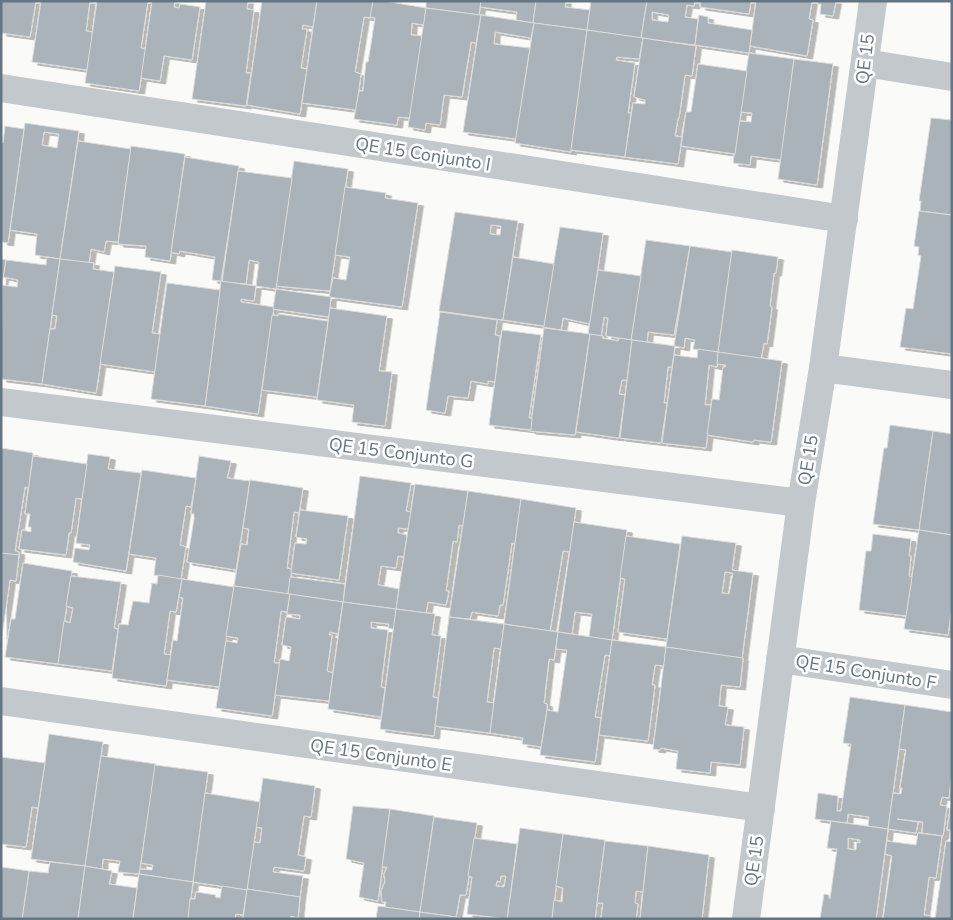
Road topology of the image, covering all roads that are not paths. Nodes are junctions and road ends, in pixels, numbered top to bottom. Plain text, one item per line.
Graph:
1 (873, 1) edge
2 (865, 63) junction
3 (952, 77) edge
4 (1, 88) edge
5 (844, 219) junction
6 (823, 368) junction
7 (952, 385) edge
8 (1, 402) edge
9 (801, 503) junction
10 (780, 658) junction
11 (952, 685) edge
12 (1, 701) edge
13 (761, 808) junction
14 (746, 919) edge

1 - 2 street, QE 15
2 - 3 street
2 - 5 street, QE 15
4 - 5 street, QE 15 Conjunto I
5 - 6 street, QE 15
6 - 7 street
6 - 9 street, QE 15
8 - 9 street, QE 15 Conjunto G
9 - 10 street, QE 15
10 - 11 street, QE 15 Conjunto F
10 - 13 street, QE 15
12 - 13 street, QE 15 Conjunto E
13 - 14 street, QE 15

